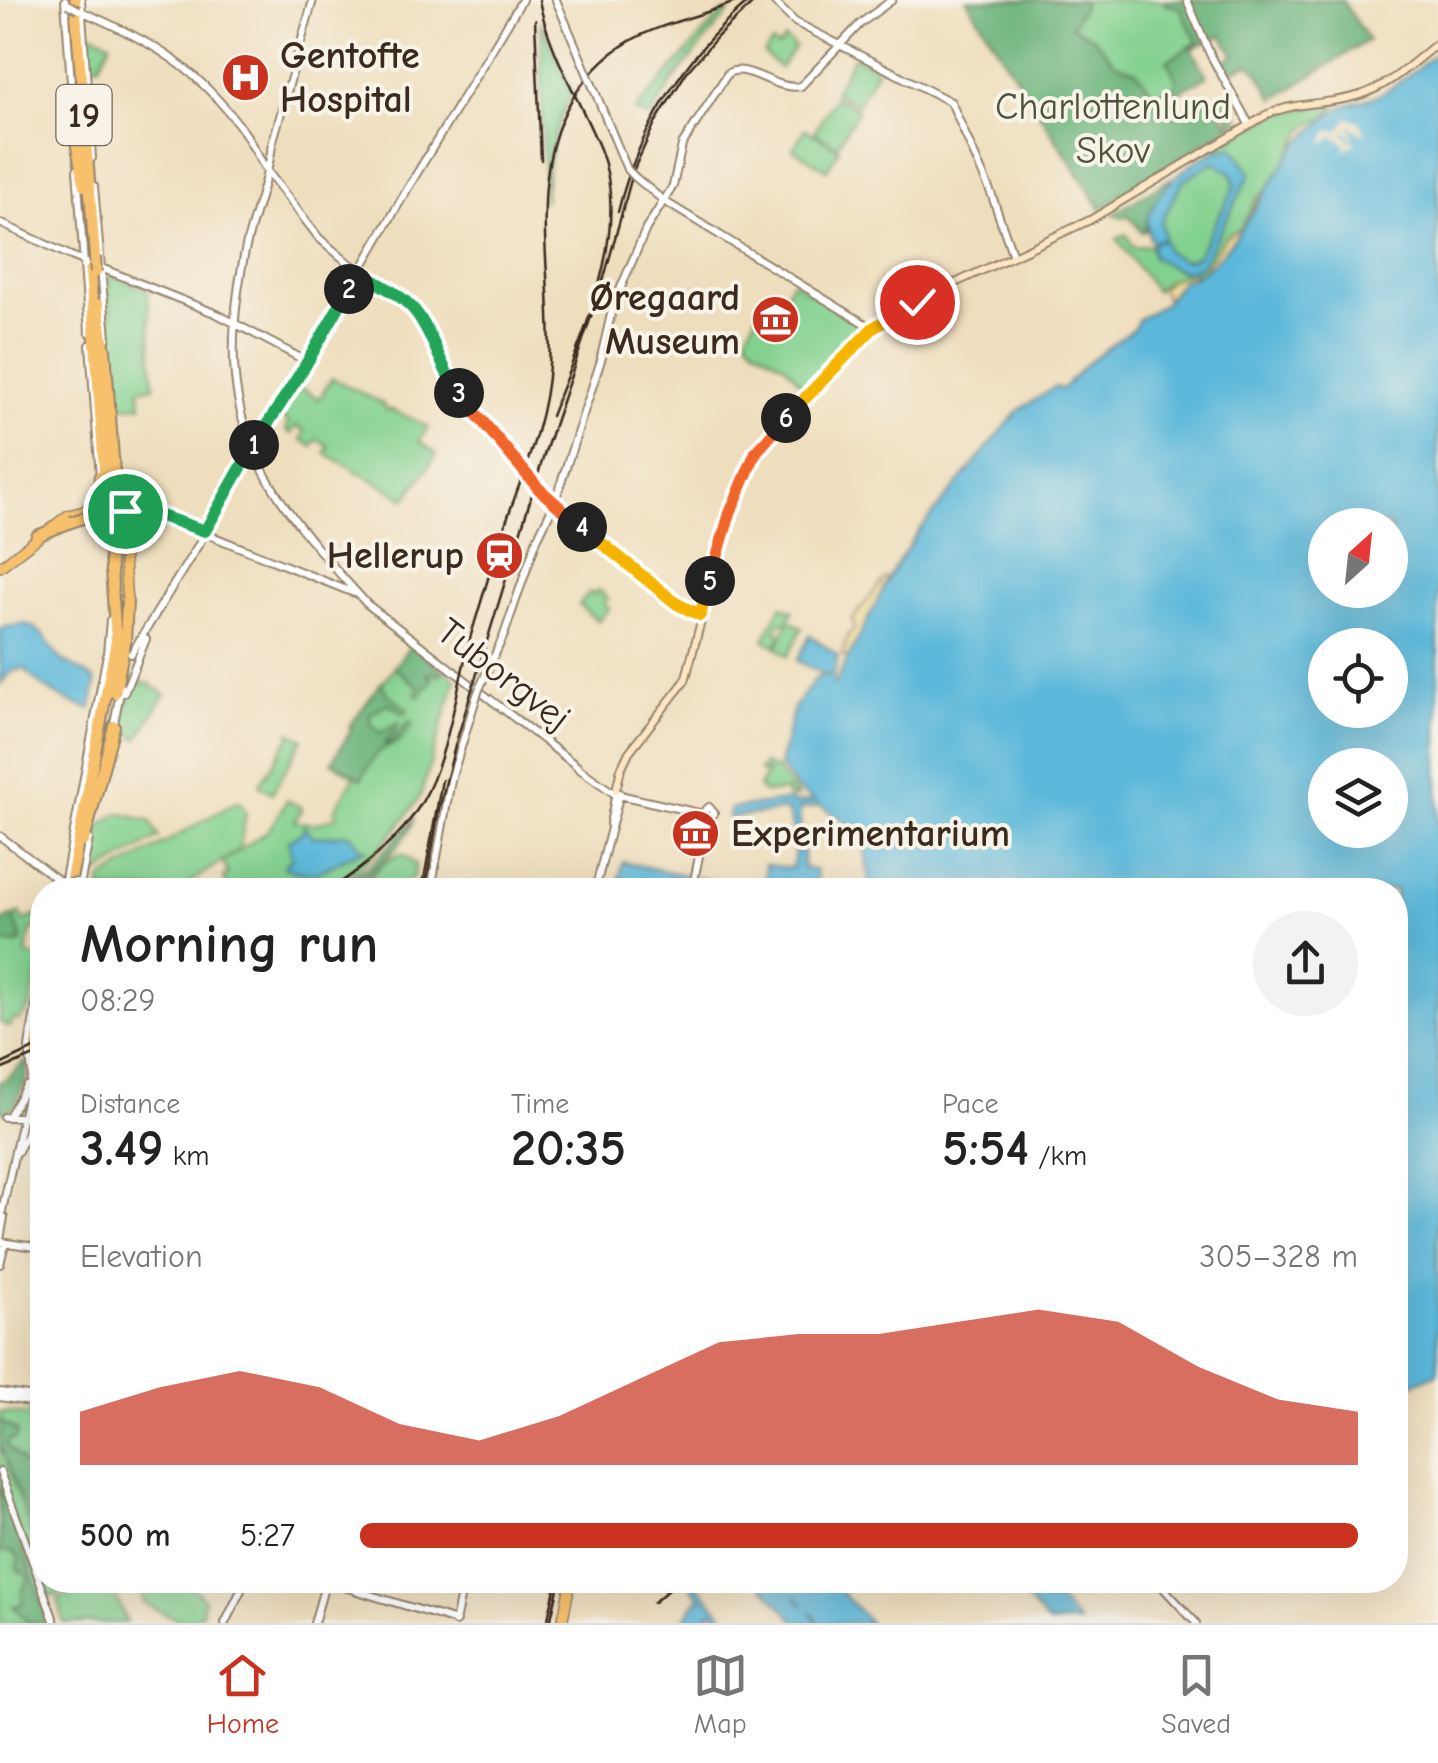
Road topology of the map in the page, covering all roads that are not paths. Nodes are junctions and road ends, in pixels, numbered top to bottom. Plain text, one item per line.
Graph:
1 (313, 0) edge
2 (519, 0) edge
3 (556, 0) edge
4 (772, 0) edge
5 (892, 0) edge
6 (1188, 0) edge
7 (73, 3) edge
8 (1438, 41) edge
9 (839, 44) junction
10 (88, 95) junction
11 (1320, 96) junction
12 (1308, 103) junction
13 (1248, 123) junction
14 (74, 135) junction
15 (266, 151) junction
16 (266, 171) junction
17 (84, 186) junction
18 (664, 201) junction
19 (0, 223) edge
20 (92, 229) junction
21 (1013, 256) junction
22 (92, 264) junction
23 (359, 270) junction
24 (98, 304) junction
25 (94, 321) junction
26 (234, 322) junction
27 (869, 330) junction
28 (105, 348) junction
29 (306, 361) junction
30 (113, 412) junction
31 (253, 452) junction
32 (100, 476) junction
33 (554, 504) junction
34 (111, 509) junction
35 (75, 517) junction
36 (206, 534) junction
37 (38, 536) joint
38 (0, 567) edge
39 (340, 575) junction
40 (346, 591) junction
41 (109, 596) junction
42 (127, 602) junction
43 (367, 604) junction
44 (700, 615) junction
45 (152, 624) junction
46 (131, 654) dead end
47 (106, 706) junction
48 (114, 726) junction
49 (95, 730) junction
50 (617, 795) junction
51 (84, 813) junction
52 (74, 829) junction
53 (0, 836) edge
54 (608, 841) junction
55 (82, 847) junction
56 (61, 878) edge
57 (70, 878) edge
58 (71, 878) edge
59 (72, 878) edge
60 (72, 878) edge
61 (433, 878) edge
62 (598, 878) edge
63 (695, 878) edge
64 (30, 1084) edge
65 (30, 1114) edge
66 (5, 1116) edge
67 (30, 1126) edge
68 (30, 1135) edge
69 (0, 1220) edge
70 (1, 1243) edge
71 (30, 1247) edge
72 (0, 1261) edge
73 (2, 1393) edge
74 (30, 1399) edge
75 (0, 1472) edge
76 (30, 1555) edge
77 (43, 1593) edge
78 (242, 1593) edge
79 (322, 1593) edge
80 (363, 1593) edge
81 (461, 1593) edge
82 (567, 1593) edge
83 (1168, 1593) edge
84 (455, 1622) edge
85 (54, 1623) edge
86 (227, 1623) edge
87 (314, 1623) edge
88 (561, 1623) edge
89 (1196, 1623) edge

1 - 15 street
2 - 23 street
3 - 18 street, bridge
4 - 9 street
5 - 9 street
6 - 13 street
7 - 10 street
7 - 14 street
7 - 15 street
7 - 17 highway, 19
7 - 20 highway, 19
8 - 11 main road
8 - 12 main road
9 - 18 street
9 - 21 street
10 - 20 highway
10 - 22 street
11 - 12 main road
11 - 13 main road
12 - 13 main road
13 - 21 main road
14 - 17 highway
14 - 22 street
15 - 16 street
16 - 23 street
16 - 26 street
17 - 22 highway, 19
18 - 27 street
18 - 33 street
19 - 22 street
20 - 22 highway, 19
21 - 27 main road
22 - 24 highway, 19
22 - 25 highway, 19
22 - 26 street
22 - 30 street
22 - 32 street
23 - 29 street
23 - 33 street
24 - 28 highway
24 - 47 highway, 19
25 - 32 highway
25 - 47 highway, 19
26 - 29 street
26 - 31 street
27 - 44 main road
28 - 30 highway
28 - 35 highway, bridge
29 - 31 street
30 - 34 street
31 - 36 street
31 - 39 street
32 - 34 street
32 - 35 main road
33 - 44 street
33 - 61 street
34 - 35 main road, Tuborgvej
34 - 36 street, Tuborgvej
34 - 41 main road
34 - 42 main road
35 - 37 highway
36 - 40 street, Tuborgvej
36 - 45 street
37 - 38 main road
39 - 40 street
39 - 43 street
40 - 43 street, Tuborgvej
41 - 47 highway
41 - 52 street
42 - 47 highway
42 - 48 street
43 - 50 street, Tuborgvej
44 - 50 main road
45 - 46 street
45 - 48 street
47 - 49 street
47 - 51 highway, 19
47 - 55 highway, 19
48 - 55 highway
48 - 59 street
49 - 51 highway
49 - 52 street
50 - 54 street
50 - 54 street
50 - 63 street, Tuborgvej
51 - 58 highway, 19
52 - 57 street
53 - 56 street
54 - 62 street
55 - 60 highway, 19
64 - 66 street
65 - 66 street
67 - 69 street
68 - 70 street
70 - 71 street
70 - 72 street
73 - 74 street
75 - 76 street
77 - 85 street
78 - 86 street
79 - 87 street
80 - 84 street
81 - 84 street
82 - 88 main road
83 - 89 street

